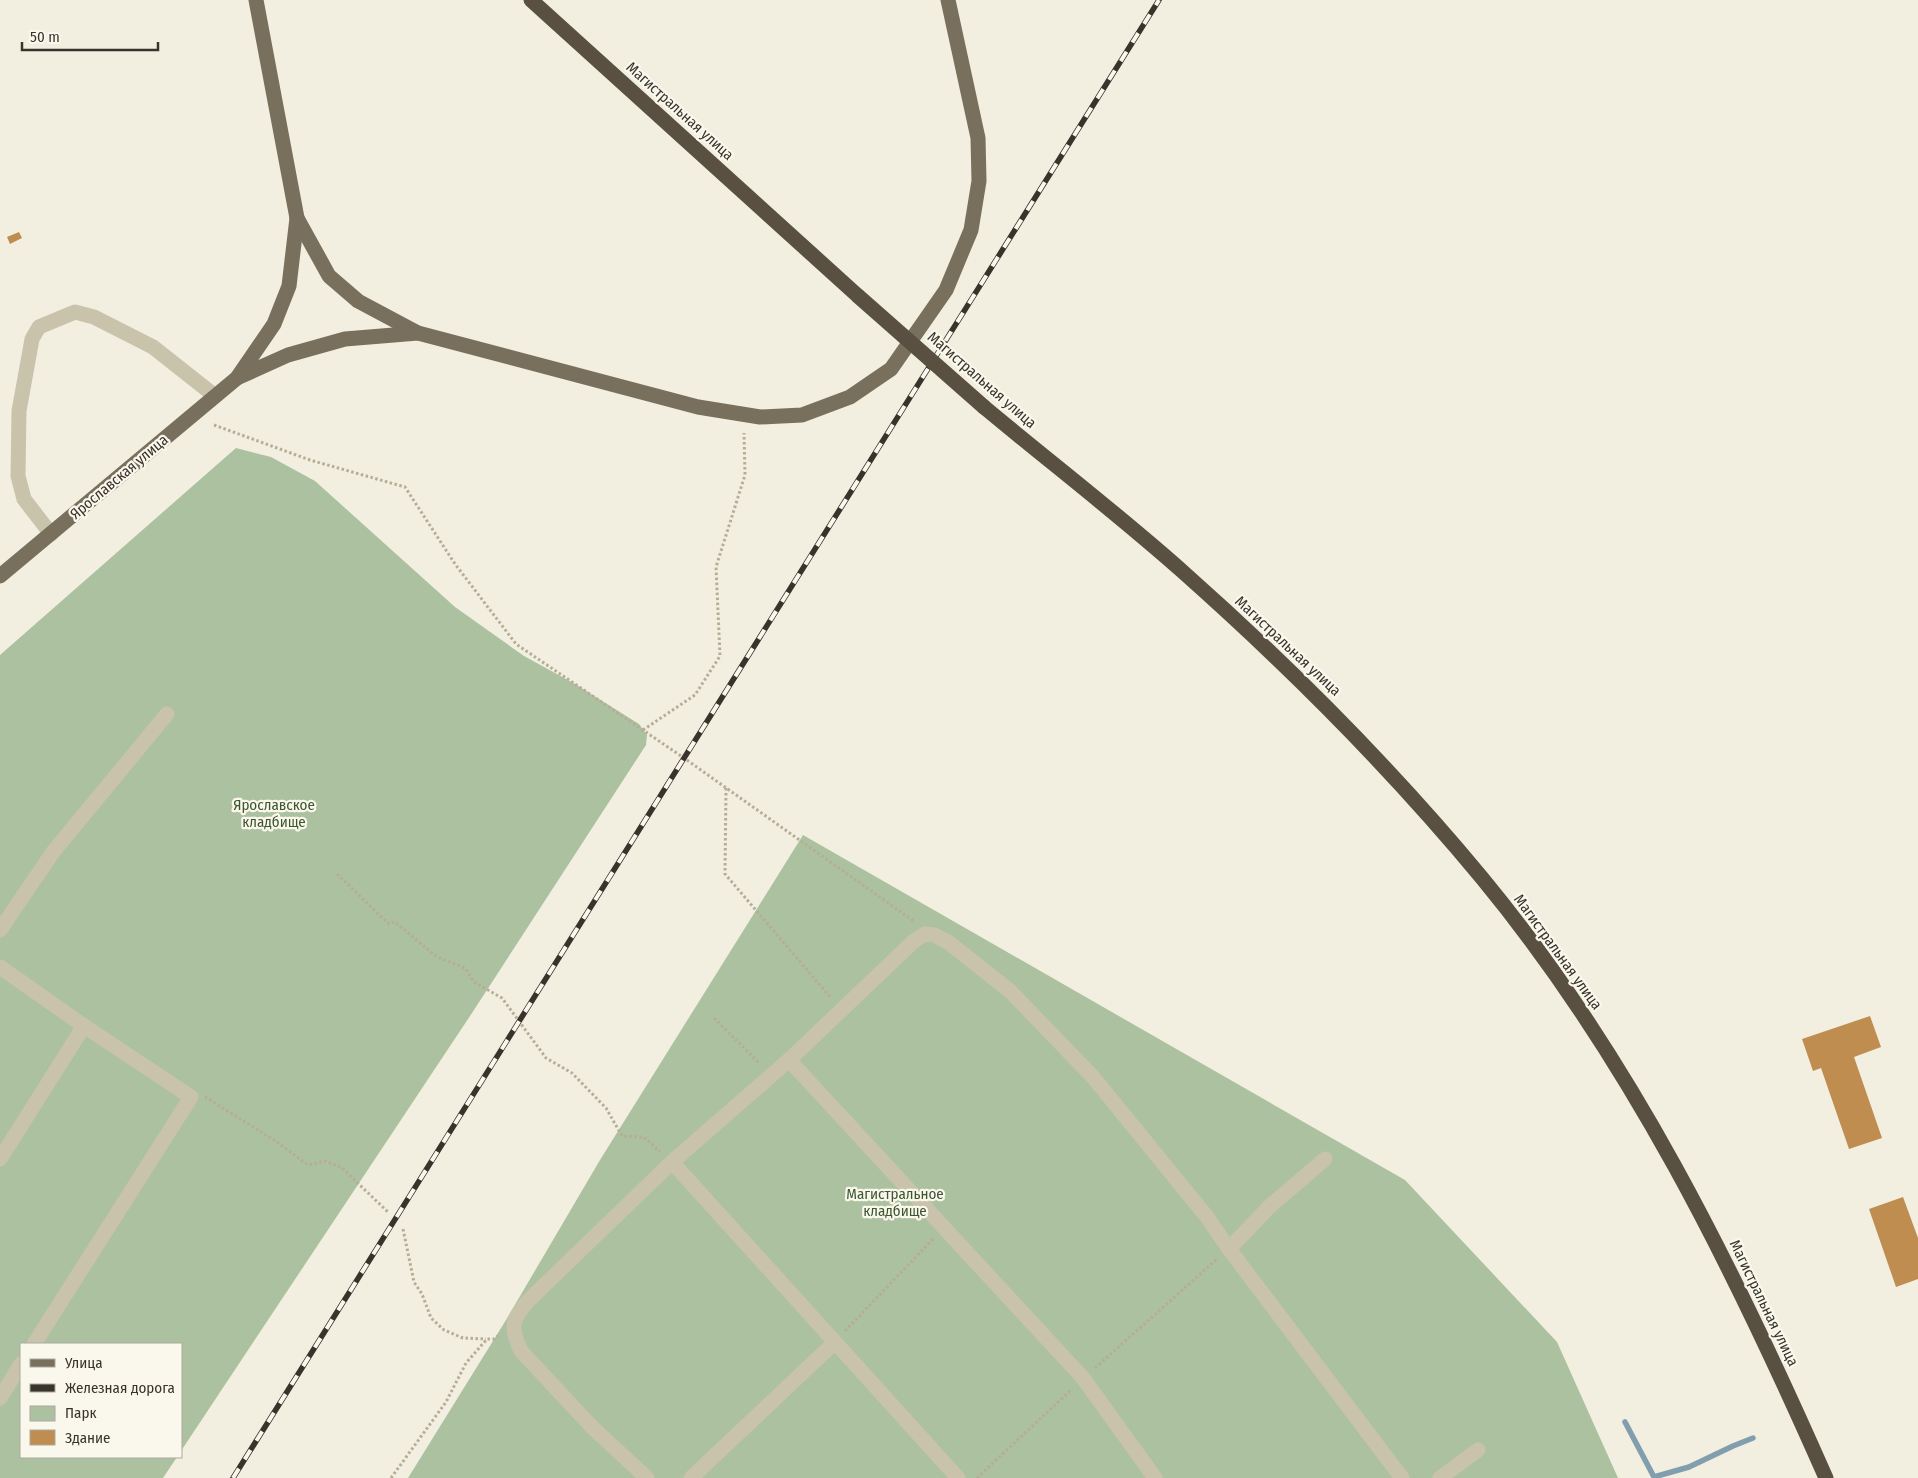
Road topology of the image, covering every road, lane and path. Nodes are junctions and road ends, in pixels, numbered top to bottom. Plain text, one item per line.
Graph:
1 (256, 0) edge
2 (531, 0) edge
3 (948, 0) edge
4 (297, 218) junction
5 (418, 333) junction
6 (237, 378) junction
7 (215, 396) junction
8 (214, 425) dead end
9 (744, 433) dead end
10 (51, 534) junction
11 (0, 576) edge
12 (167, 714) dead end
13 (643, 730) junction
14 (726, 788) junction
15 (337, 874) dead end
16 (0, 930) edge
17 (934, 935) junction
18 (0, 967) edge
19 (842, 1010) junction
20 (714, 1018) dead end
21 (84, 1026) junction
22 (789, 1060) junction
23 (772, 1075) junction
24 (191, 1097) junction
25 (0, 1159) edge
26 (1325, 1159) dead end
27 (672, 1162) junction
28 (389, 1213) dead end
29 (945, 1227) junction
30 (403, 1229) dead end
31 (1229, 1249) junction
32 (513, 1326) junction
33 (487, 1339) junction
34 (834, 1342) junction
35 (35, 1343) edge
36 (20, 1366) edge
37 (1083, 1378) junction
38 (0, 1398) edge
39 (1478, 1450) dead end
40 (391, 1478) edge
41 (647, 1478) edge
42 (691, 1478) edge
43 (958, 1478) edge
44 (977, 1478) edge
45 (1155, 1478) edge
46 (1402, 1478) edge
47 (1440, 1478) edge
48 (1826, 1478) edge

1 - 4 main road
2 - 48 highway, Магистральная улица, bridge
3 - 5 main road
4 - 5 main road
4 - 6 main road
5 - 6 main road
6 - 7 main road, Ярославская улица
7 - 10 main road, Ярославская улица
7 - 10 lane
8 - 13 path
9 - 13 path
10 - 11 main road, Ярославская улица
12 - 16 lane
13 - 14 path
14 - 17 path
14 - 19 path
15 - 27 path
17 - 19 lane
17 - 31 lane
18 - 21 lane
19 - 22 lane
20 - 23 path
21 - 24 lane
21 - 25 lane
22 - 23 lane
22 - 29 lane
23 - 27 lane
24 - 28 path
24 - 35 lane
26 - 31 lane
27 - 32 lane
27 - 34 lane
29 - 34 path
29 - 37 lane
30 - 33 path
31 - 37 path
31 - 46 lane
32 - 33 path
32 - 41 lane
33 - 40 path
34 - 42 lane
34 - 43 lane
36 - 38 lane
37 - 44 path
37 - 45 lane
39 - 47 lane

